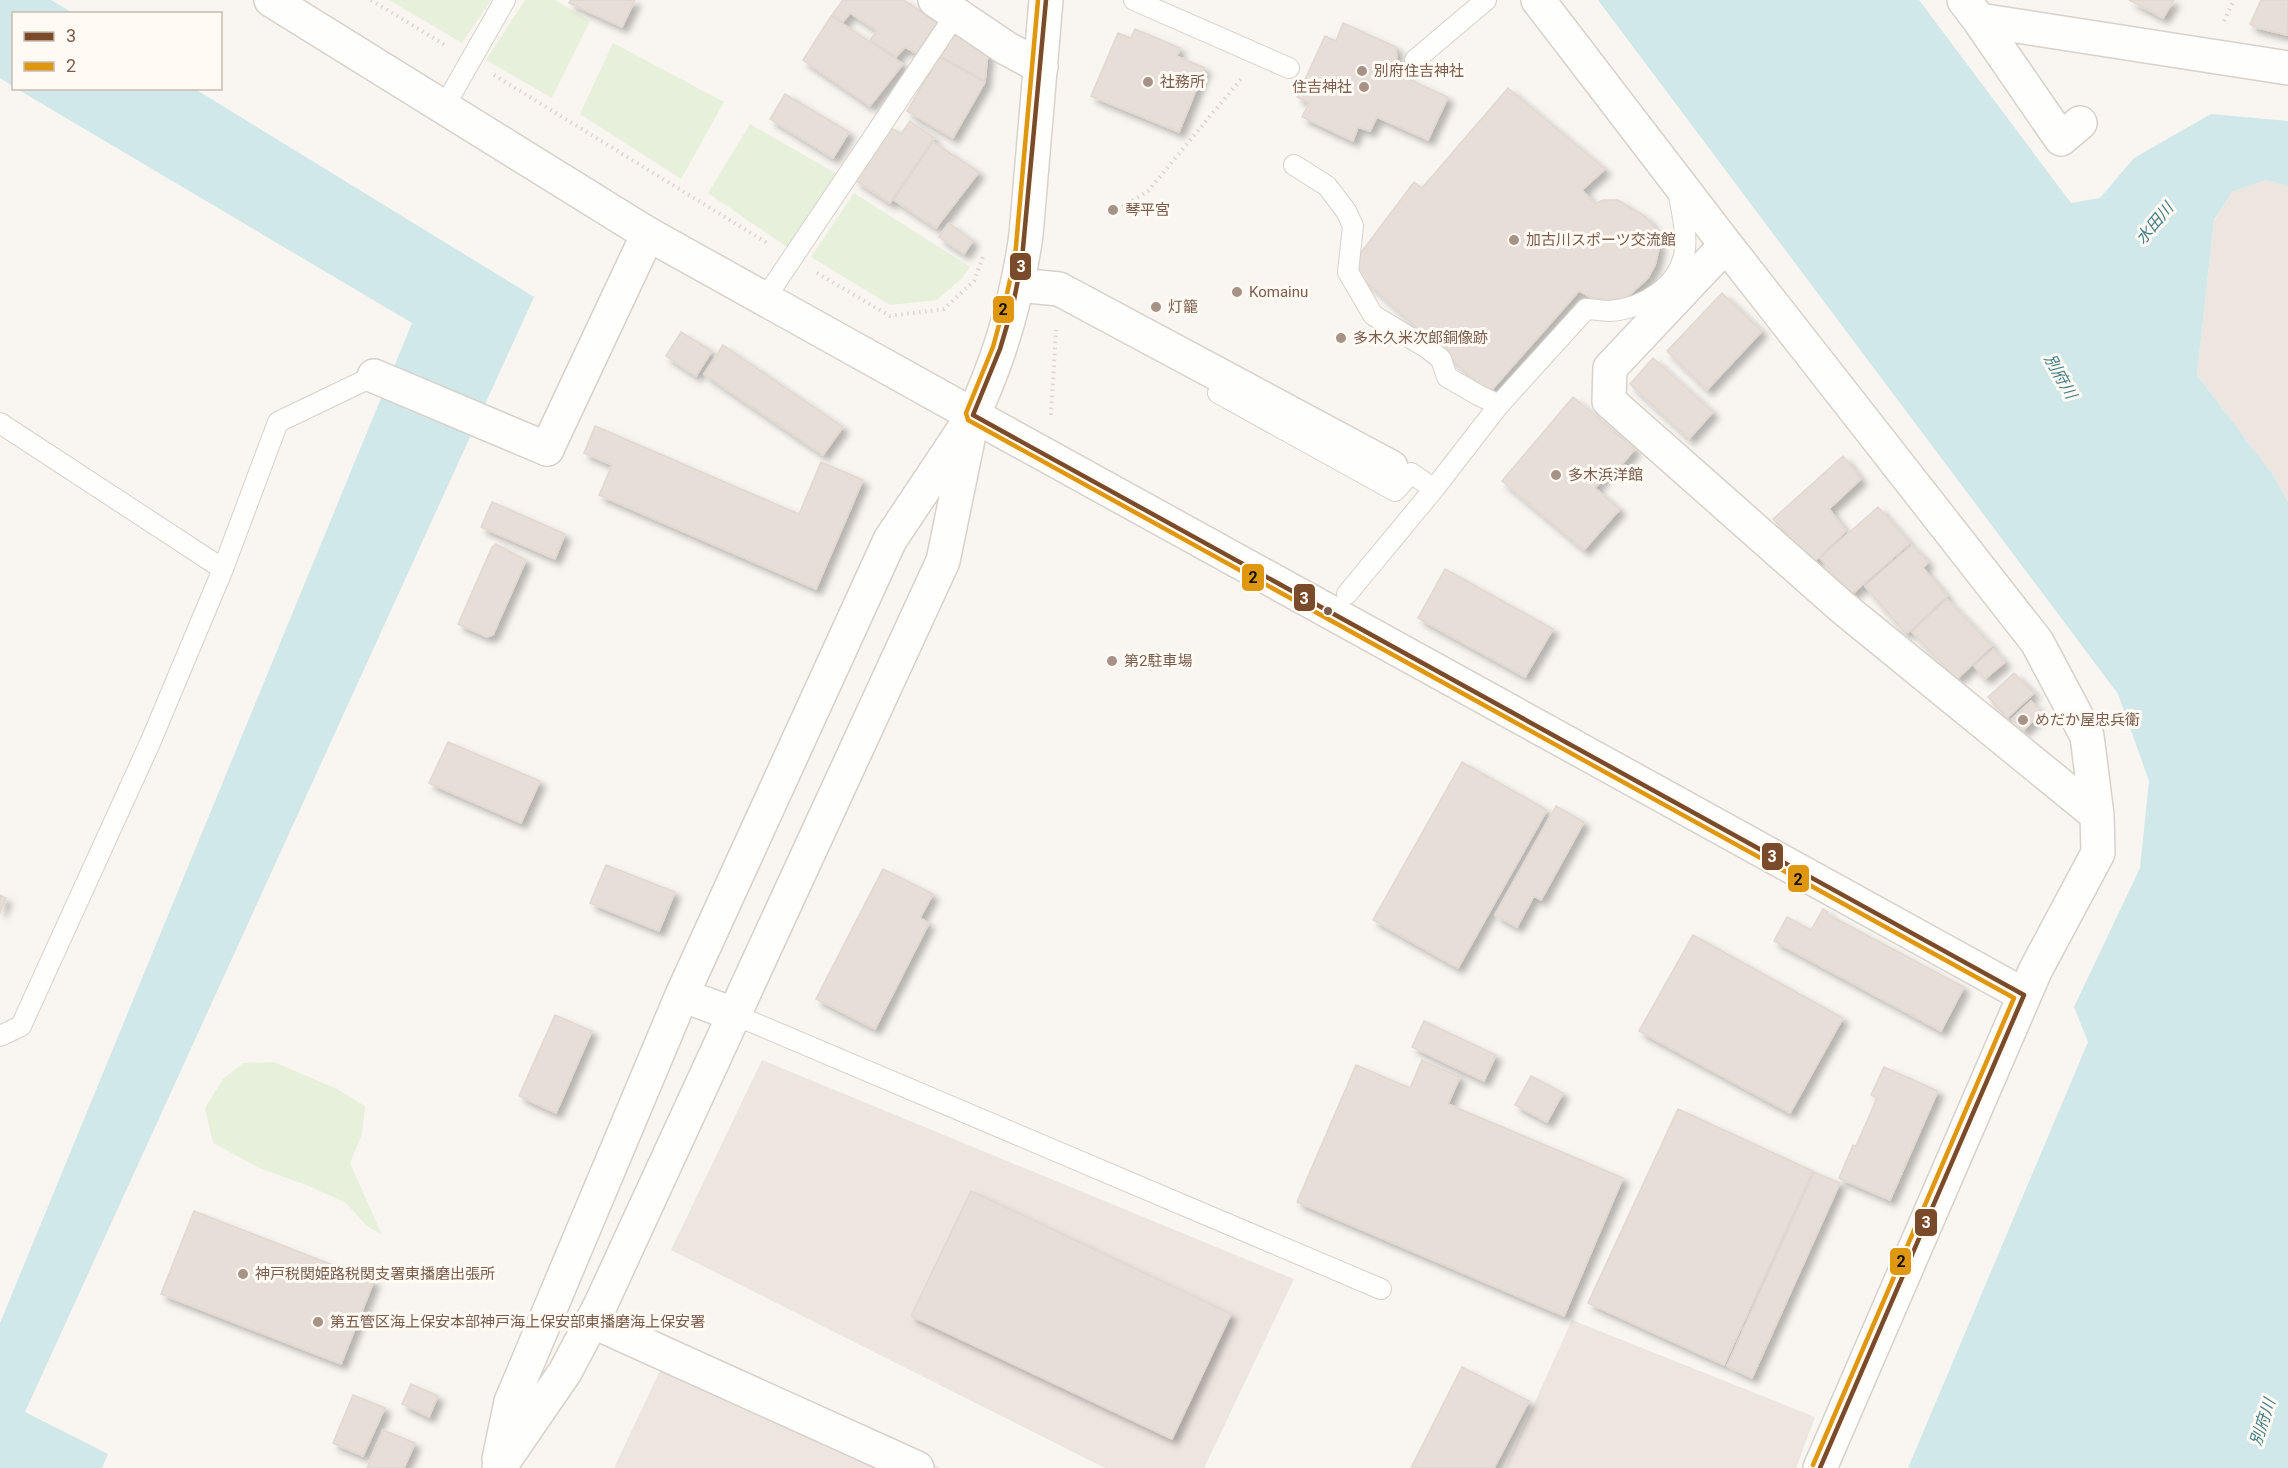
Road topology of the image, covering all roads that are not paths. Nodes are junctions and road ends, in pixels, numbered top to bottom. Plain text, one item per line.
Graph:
1 (271, 0) edge
2 (505, 0) edge
3 (1046, 0) edge
4 (1134, 0) edge
5 (1486, 0) edge
6 (1538, 0) edge
7 (945, 7) edge
8 (1971, 10) edge
9 (1415, 60) dead end
10 (1041, 67) junction
11 (1289, 68) dead end
12 (2288, 68) edge
13 (444, 107) junction
14 (2080, 123) dead end
15 (1294, 165) dead end
16 (1676, 180) junction
17 (648, 234) junction
18 (1726, 245) junction
19 (1018, 285) junction
20 (764, 300) junction
21 (1058, 304) dead end
22 (374, 376) joint
23 (1499, 405) junction
24 (973, 415) junction
25 (0, 423) edge
26 (1391, 467) dead end
27 (1434, 489) junction
28 (223, 569) junction
29 (1347, 594) dead end
30 (2097, 815) junction
31 (682, 995) junction
32 (2024, 995) junction
33 (734, 1014) junction
34 (0, 1036) edge
35 (1381, 1289) dead end
36 (592, 1321) junction
37 (498, 1468) edge
38 (917, 1468) edge
39 (1820, 1468) edge

1 - 13 street
2 - 13 lane
3 - 10 street
4 - 11 lane
5 - 9 lane
6 - 16 street
7 - 10 street
7 - 20 lane
8 - 12 street
8 - 14 street
10 - 19 street
13 - 17 street
15 - 23 lane
16 - 18 street
16 - 23 lane
17 - 20 street
17 - 22 street
18 - 30 street
18 - 30 street
19 - 24 street
19 - 26 street
20 - 24 street
21 - 27 lane
22 - 28 lane
23 - 27 lane
24 - 31 street
24 - 32 street
24 - 33 street
25 - 28 lane
27 - 29 lane
28 - 34 lane
30 - 32 street
31 - 33 street
31 - 37 street
32 - 39 street
33 - 35 lane
33 - 36 street
36 - 37 street
36 - 38 street

